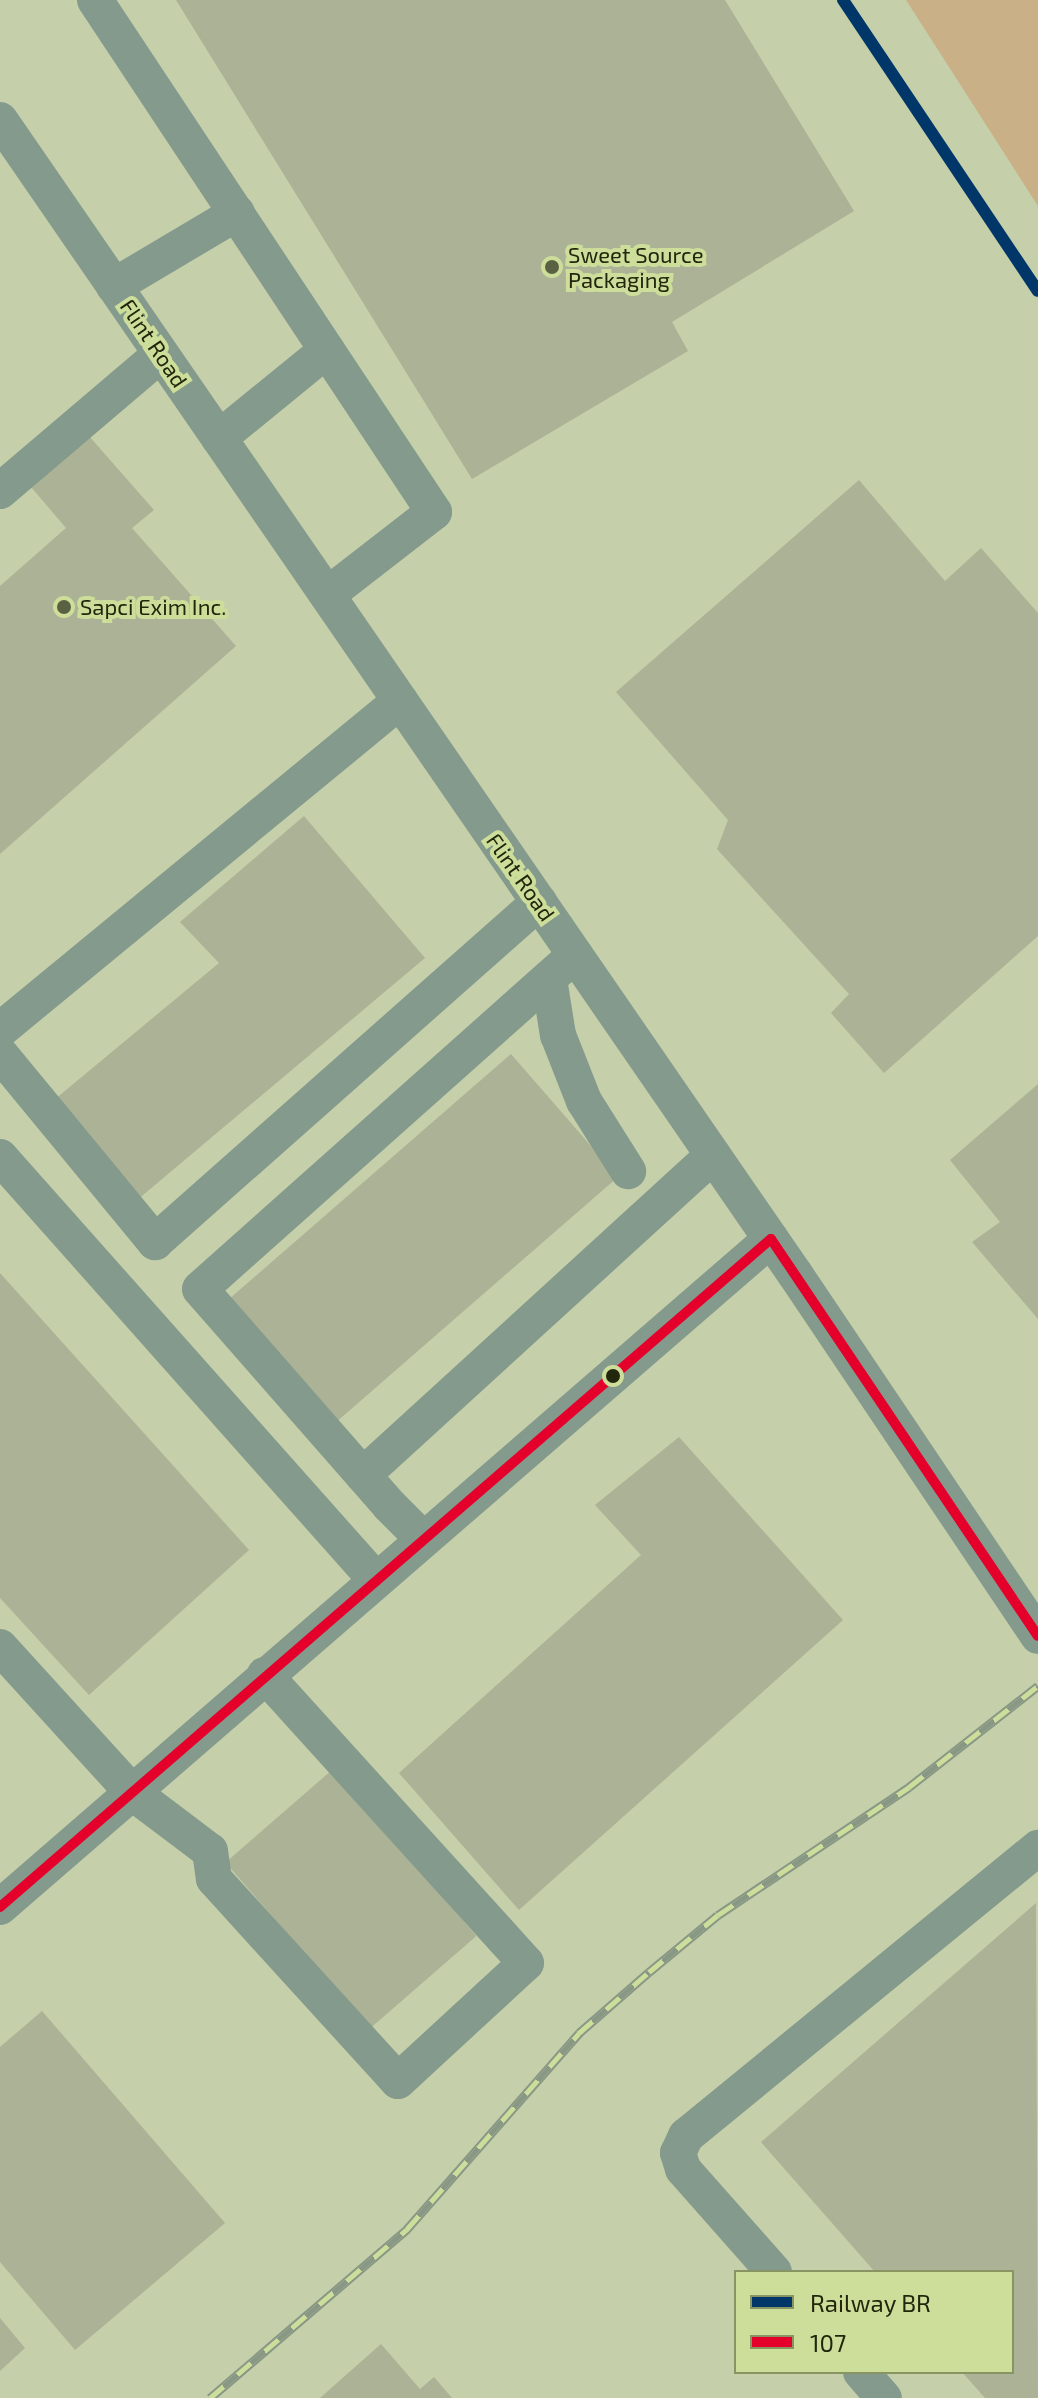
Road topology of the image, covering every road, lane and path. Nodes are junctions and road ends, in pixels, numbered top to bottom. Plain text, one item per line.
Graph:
1 (95, 0) edge
2 (0, 120) edge
3 (237, 213) junction
4 (114, 286) junction
5 (327, 350) junction
6 (161, 354) junction
7 (219, 438) junction
8 (0, 491) edge
9 (327, 595) junction
10 (400, 701) junction
11 (539, 902) junction
12 (562, 967) junction
13 (0, 1030) edge
14 (4, 1067) edge
15 (713, 1155) junction
16 (0, 1157) edge
17 (628, 1171) dead end
18 (771, 1239) junction
19 (363, 1475) junction
20 (423, 1539) junction
21 (376, 1580) junction
22 (1038, 1636) edge
23 (0, 1647) edge
24 (265, 1675) junction
25 (133, 1793) junction
26 (1038, 1848) edge
27 (0, 1907) edge
28 (772, 2270) edge
29 (863, 2374) edge
30 (884, 2398) edge

1 - 3 street
2 - 4 street, Flint Road
3 - 4 street
3 - 5 street
4 - 6 street, Flint Road
5 - 7 street
5 - 9 street
6 - 7 street, Flint Road
6 - 8 street
7 - 9 street, Flint Road
9 - 10 street, Flint Road
10 - 11 street, Flint Road
10 - 13 street
11 - 12 street, Flint Road
11 - 14 street
12 - 15 street, Flint Road
12 - 17 street
12 - 19 street
15 - 18 street, Flint Road
15 - 19 street
16 - 21 street
18 - 20 street
18 - 22 street, Flint Road
19 - 20 street
20 - 21 street
21 - 24 street
23 - 25 street
24 - 25 street
24 - 25 street
25 - 27 street
26 - 28 street
29 - 30 street

